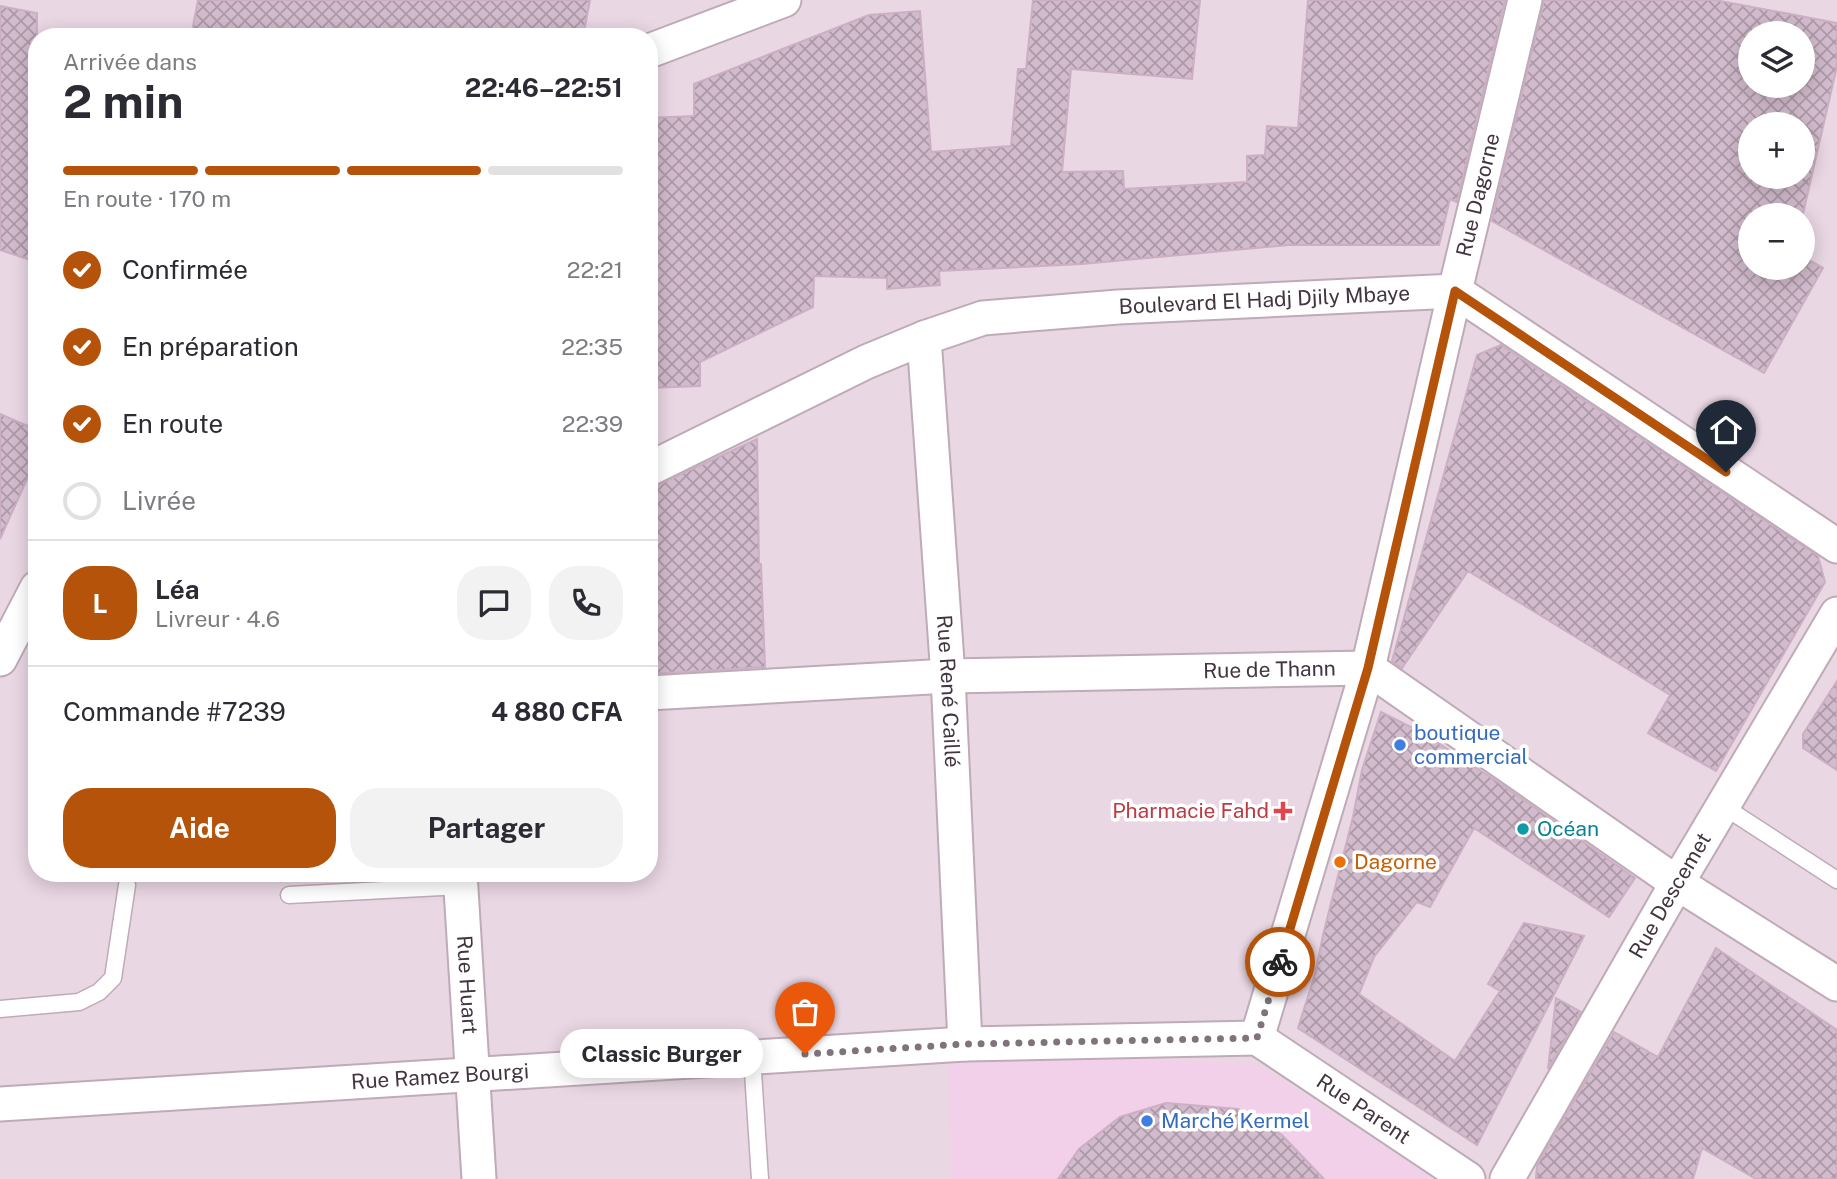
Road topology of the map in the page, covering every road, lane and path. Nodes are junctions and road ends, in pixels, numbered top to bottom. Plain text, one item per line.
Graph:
1 (784, 0) edge
2 (1525, 0) edge
3 (658, 48) edge
4 (1455, 291) junction
5 (924, 338) junction
6 (658, 465) edge
7 (1837, 546) edge
8 (28, 608) edge
9 (1837, 614) edge
10 (11, 646) edge
11 (1368, 668) junction
12 (948, 676) junction
13 (658, 692) edge
14 (1723, 806) junction
15 (1837, 880) edge
16 (437, 882) edge
17 (460, 882) edge
18 (1677, 883) junction
19 (127, 885) dead end
20 (289, 895) dead end
21 (1837, 984) edge
22 (0, 1009) edge
23 (1257, 1038) junction
24 (965, 1044) junction
25 (752, 1057) junction
26 (473, 1074) junction
27 (0, 1104) edge
28 (480, 1179) edge
29 (760, 1179) edge
30 (1468, 1179) edge
31 (1507, 1179) edge

1 - 3 street
2 - 4 street, Rue Dagorne
4 - 5 street, Boulevard El Hadj Djily Mbaye
4 - 7 street
4 - 11 street, Rue Dagorne
5 - 6 street, Boulevard El Hadj Djily Mbaye
5 - 12 street, Rue René Caillé
8 - 10 street
9 - 14 street, Rue Descemet
11 - 12 street, Rue de Thann
11 - 18 street
11 - 23 street, Rue Dagorne
12 - 13 street, Rue de Thann
12 - 24 street, Rue René Caillé
14 - 15 lane
14 - 18 street, Rue Descemet
16 - 20 lane
17 - 26 street, Rue Huart
18 - 21 street
18 - 31 street, Rue Descemet
19 - 22 lane
23 - 24 street, Rue Ramez Bourgi
23 - 30 street, Rue Parent
24 - 25 street, Rue Ramez Bourgi
25 - 26 street, Rue Ramez Bourgi
25 - 29 lane
26 - 27 street, Rue Ramez Bourgi
26 - 28 street, Rue Huart

